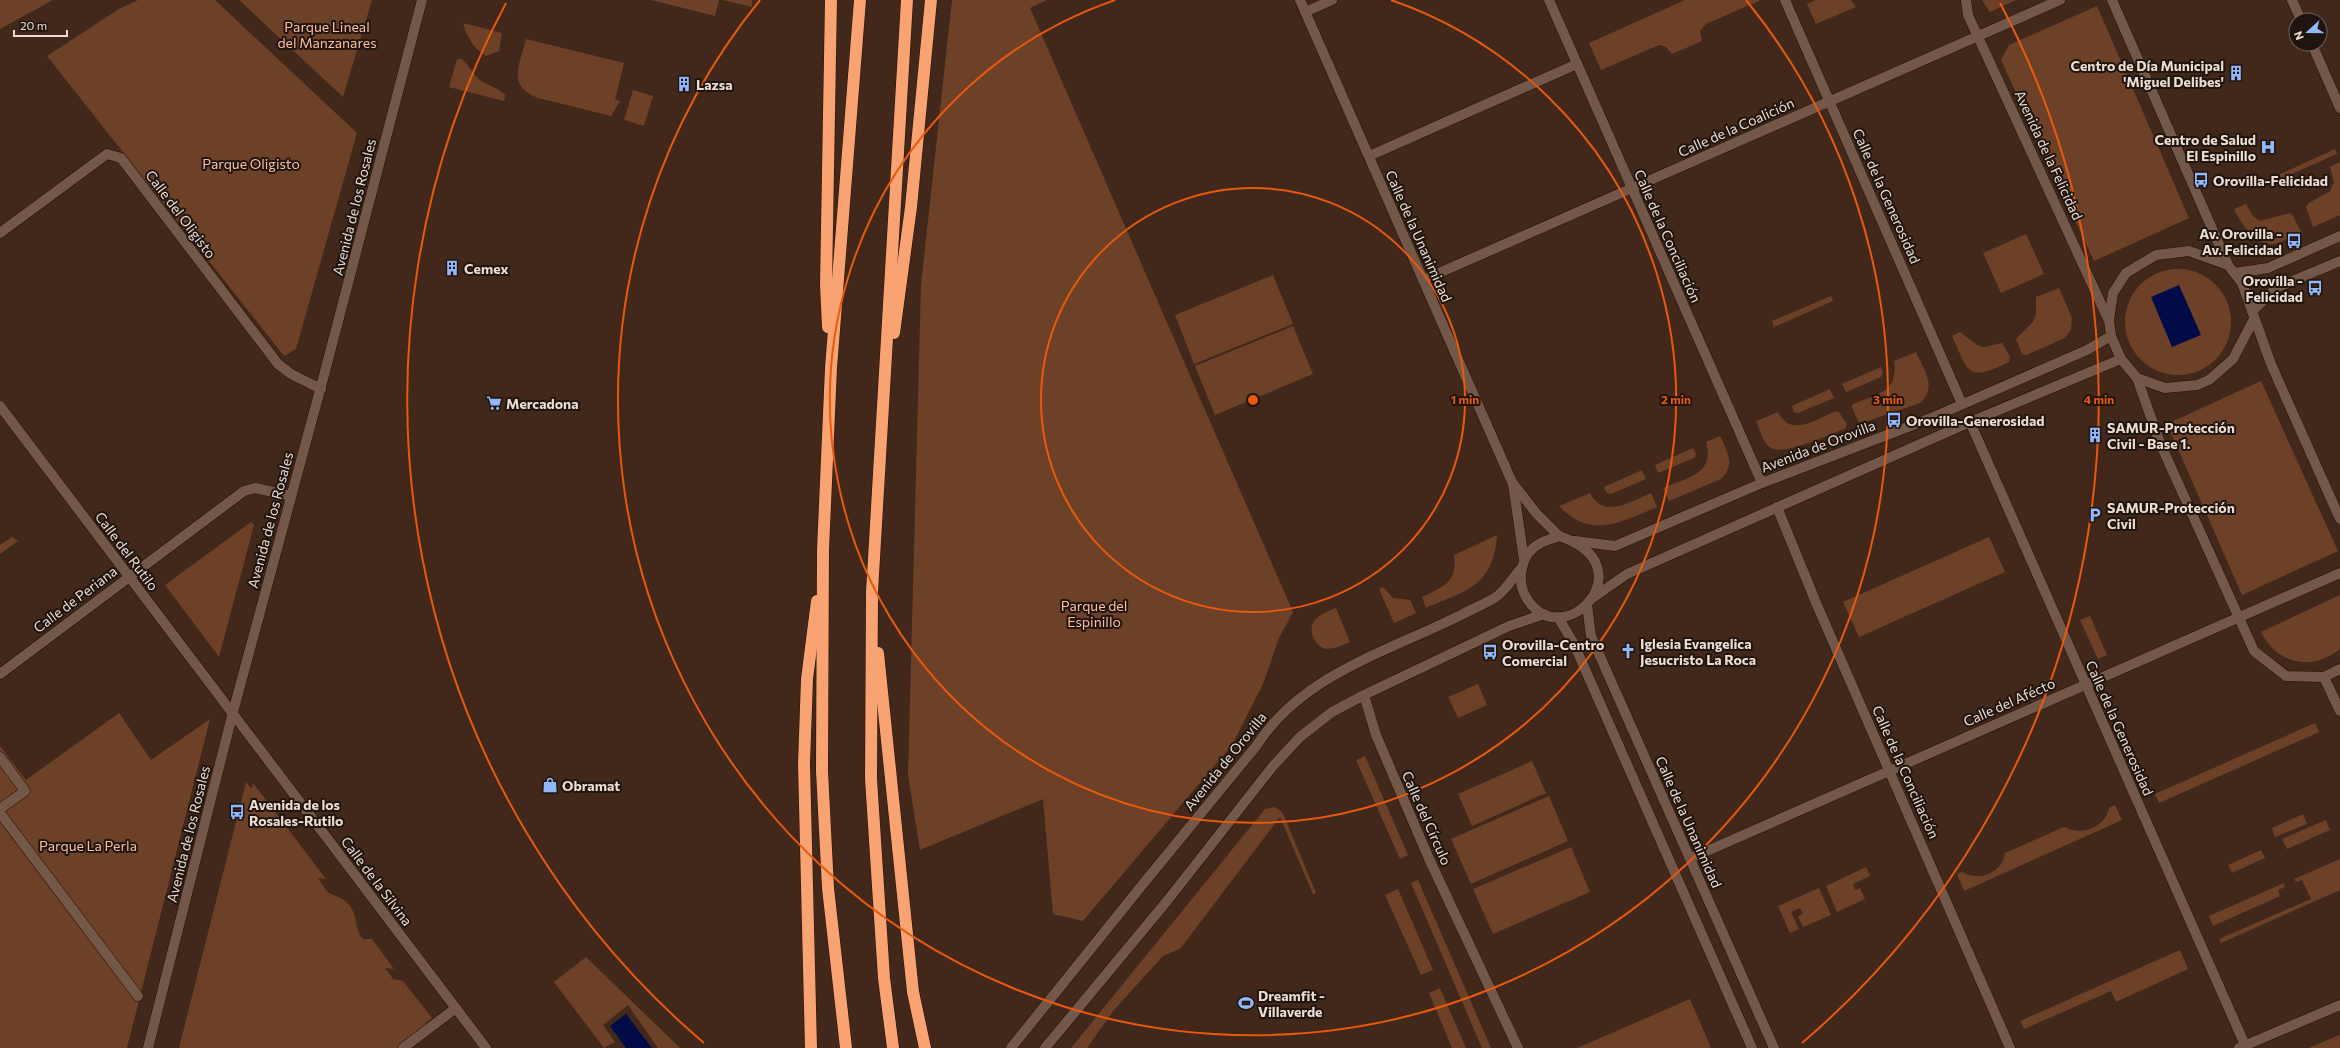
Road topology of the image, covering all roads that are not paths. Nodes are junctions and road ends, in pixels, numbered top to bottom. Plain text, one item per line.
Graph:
1 (422, 0) edge
2 (831, 0) edge
3 (860, 0) edge
4 (907, 0) edge
5 (931, 0) edge
6 (1300, 0) edge
7 (1332, 0) edge
8 (1549, 0) edge
9 (1785, 0) edge
10 (1966, 0) edge
11 (2060, 0) edge
12 (2112, 0) edge
13 (2292, 0) edge
14 (1306, 12) junction
15 (2297, 12) edge
16 (1979, 36) junction
17 (2316, 52) edge
18 (1577, 64) junction
19 (1830, 102) junction
20 (2340, 108) edge
21 (1369, 156) junction
22 (1632, 188) junction
23 (0, 233) edge
24 (2340, 236) edge
25 (2340, 261) edge
26 (2228, 265) junction
27 (2235, 273) junction
28 (1423, 280) junction
29 (2253, 315) junction
30 (2109, 320) junction
31 (2111, 336) junction
32 (2121, 359) junction
33 (831, 368) junction
34 (2137, 378) junction
35 (321, 389) junction
36 (1962, 404) junction
37 (0, 406) edge
38 (1970, 422) junction
39 (880, 438) junction
40 (1512, 482) junction
41 (1762, 483) junction
42 (291, 496) junction
43 (1777, 507) junction
44 (2340, 519) edge
45 (1559, 536) junction
46 (1574, 541) junction
47 (823, 550) junction
48 (1523, 564) junction
49 (2340, 573) edge
50 (128, 576) junction
51 (872, 592) junction
52 (1591, 601) junction
53 (1544, 614) junction
54 (1558, 617) junction
55 (2239, 618) junction
56 (2340, 669) edge
57 (0, 674) edge
58 (2324, 677) junction
59 (2085, 684) junction
60 (1364, 695) junction
61 (2340, 711) edge
62 (233, 712) junction
63 (0, 757) edge
64 (1890, 770) junction
65 (0, 809) edge
66 (0, 813) edge
67 (1691, 858) junction
68 (1473, 949) junction
69 (138, 996) dead end
70 (2340, 1005) edge
71 (456, 1008) junction
72 (2242, 1047) edge
73 (148, 1048) edge
74 (403, 1048) edge
75 (486, 1048) edge
76 (811, 1048) edge
77 (846, 1048) edge
78 (893, 1048) edge
79 (925, 1048) edge
80 (1011, 1048) edge
81 (1045, 1048) edge
82 (1511, 1048) edge
83 (1518, 1048) edge
84 (1752, 1048) edge
85 (1774, 1048) edge
86 (2010, 1048) edge

1 - 35 street, Avenida de los Rosales
2 - 33 highway
3 - 33 highway
4 - 39 highway
5 - 39 highway
6 - 14 street, Calle de la Unanimidad
7 - 14 street
8 - 18 street, Calle de la Conciliación
9 - 19 street, Calle de la Generosidad
10 - 16 street, Avenida de la Felicidad
11 - 16 street, Calle de la Coalición
12 - 26 street
13 - 15 street
14 - 21 street, Calle de la Unanimidad
16 - 19 street, Calle de la Coalición
16 - 30 street, Avenida de la Felicidad
17 - 20 street
18 - 21 street
18 - 22 street, Calle de la Conciliación
19 - 22 street, Calle de la Coalición
19 - 36 street, Calle de la Generosidad
21 - 28 street, Calle de la Unanimidad
22 - 28 street, Calle de la Coalición
22 - 41 street, Calle de la Conciliación
23 - 35 street, Calle del Oligisto
24 - 27 street
25 - 29 street
26 - 27 street
26 - 30 street
27 - 29 street
28 - 40 street, Calle de la Unanimidad
29 - 34 street
29 - 44 street
30 - 31 street
31 - 32 street
31 - 36 street, Avenida de Orovilla
32 - 34 street
32 - 38 street
33 - 47 highway
34 - 55 street
35 - 42 street, Avenida de los Rosales
36 - 41 street, Avenida de Orovilla
37 - 50 street, Calle del Rutilo
38 - 43 street
38 - 59 street, Calle de la Generosidad
39 - 51 highway
40 - 45 street, Calle de la Unanimidad
40 - 48 street, Calle de la Unanimidad
41 - 46 street, Avenida de Orovilla
42 - 50 street, Calle de Periana
42 - 62 street, Avenida de los Rosales
43 - 52 street
43 - 64 street, Calle de la Conciliación
45 - 46 street
45 - 48 street
46 - 52 street
47 - 76 highway
47 - 77 highway
48 - 53 street
48 - 80 street, Avenida de Orovilla
49 - 55 street, Calle del Afécto
50 - 57 street, Calle de Periana
50 - 62 street, Calle del Rutilo
51 - 78 highway
51 - 79 highway
52 - 54 street
52 - 67 street, Calle de la Unanimidad
53 - 54 street
53 - 60 street
54 - 84 street
55 - 58 street
55 - 59 street, Calle del Afécto
56 - 58 street
58 - 61 street
59 - 64 street, Calle del Afécto
59 - 72 street, Calle de la Generosidad
60 - 68 street, Calle del Círculo
60 - 81 street
62 - 71 street, Calle de la Silvina
62 - 73 street, Avenida de los Rosales
63 - 65 street
64 - 67 street, Calle del Afécto
64 - 86 street, Calle de la Conciliación
66 - 69 street
67 - 85 street, Calle de la Unanimidad
68 - 82 street, Calle del Círculo
68 - 83 street, Calle del Círculo
70 - 72 street
71 - 74 street
71 - 75 street, Calle de la Silvina

